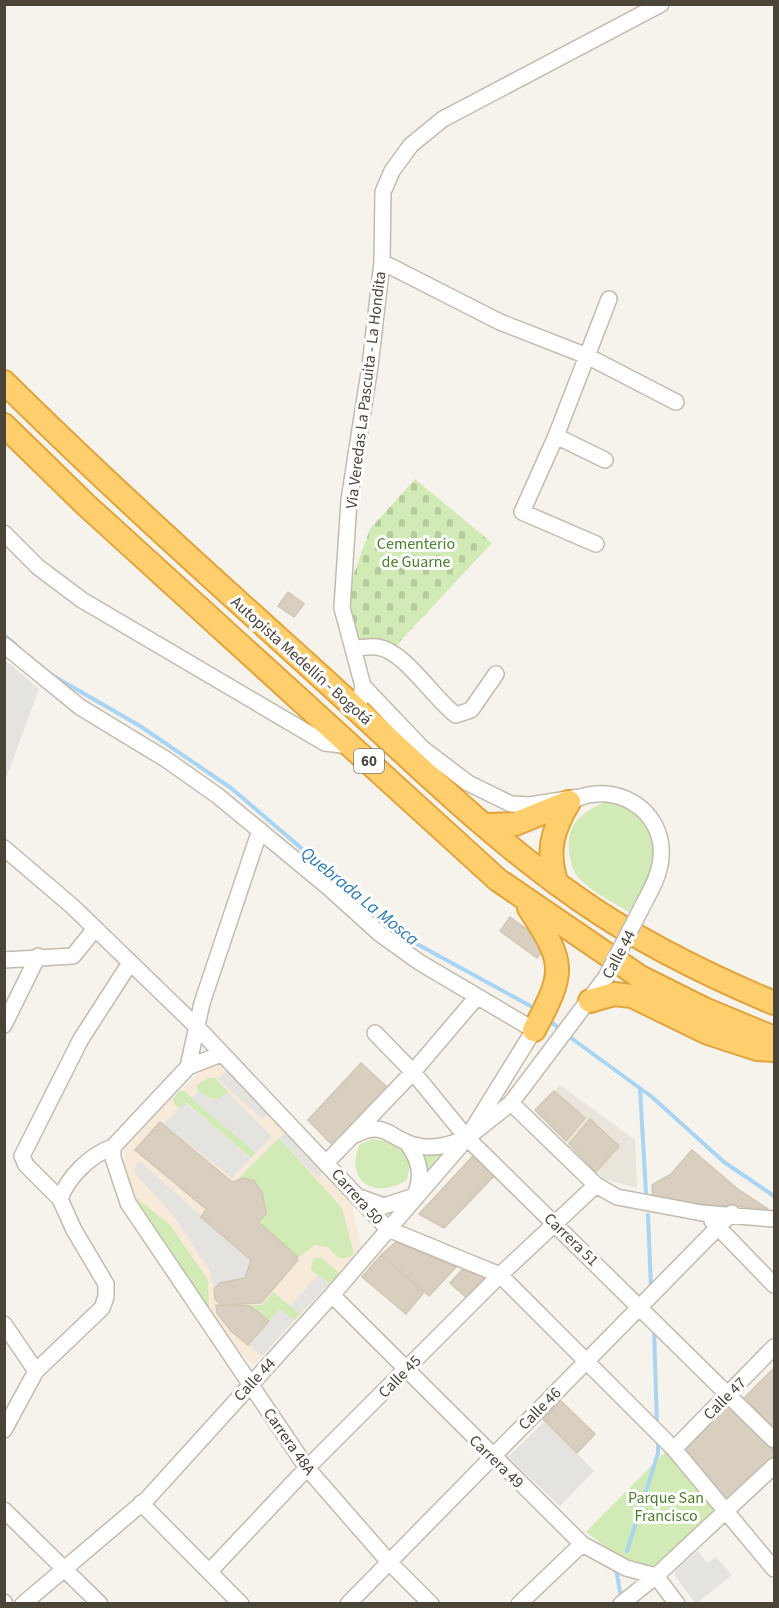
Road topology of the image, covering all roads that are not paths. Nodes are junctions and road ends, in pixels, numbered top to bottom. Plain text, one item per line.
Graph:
1 (661, 4) edge
2 (382, 262) junction
3 (609, 299) dead end
4 (587, 356) junction
5 (4, 382) edge
6 (676, 402) dead end
7 (4, 425) edge
8 (556, 436) junction
9 (605, 460) dead end
10 (4, 532) edge
11 (596, 544) dead end
12 (4, 645) edge
13 (353, 648) junction
14 (495, 674) dead end
15 (363, 686) junction
16 (358, 710) junction
17 (353, 747) junction
18 (575, 800) junction
19 (484, 825) junction
20 (260, 830) junction
21 (4, 848) edge
22 (557, 884) junction
23 (521, 896) junction
24 (94, 930) junction
25 (38, 956) junction
26 (4, 960) edge
27 (130, 963) junction
28 (476, 998) junction
29 (774, 1003) edge
30 (586, 1007) junction
31 (4, 1025) edge
32 (197, 1027) junction
33 (535, 1027) junction
34 (375, 1033) dead end
35 (774, 1038) edge
36 (774, 1050) edge
37 (221, 1054) junction
38 (188, 1067) junction
39 (412, 1072) junction
40 (511, 1103) junction
41 (349, 1138) junction
42 (467, 1138) junction
43 (407, 1143) junction
44 (113, 1147) junction
45 (327, 1162) junction
46 (596, 1185) junction
47 (356, 1193) junction
48 (415, 1196) junction
49 (60, 1199) junction
50 (702, 1213) junction
51 (732, 1213) junction
52 (774, 1219) edge
53 (557, 1225) junction
54 (718, 1227) junction
55 (388, 1229) junction
56 (500, 1275) junction
57 (774, 1285) edge
58 (332, 1295) junction
59 (641, 1308) junction
60 (4, 1324) edge
61 (774, 1347) edge
62 (587, 1360) junction
63 (405, 1370) junction
64 (36, 1371) junction
65 (250, 1382) junction
66 (729, 1392) junction
67 (4, 1430) edge
68 (774, 1440) edge
69 (669, 1445) junction
70 (491, 1456) junction
71 (774, 1466) edge
72 (307, 1467) junction
73 (141, 1503) junction
74 (4, 1510) edge
75 (725, 1510) junction
76 (582, 1544) junction
77 (389, 1562) junction
78 (63, 1568) junction
79 (774, 1569) edge
80 (209, 1572) junction
81 (656, 1576) junction
82 (626, 1599) edge
83 (23, 1604) edge
84 (100, 1604) edge
85 (241, 1604) edge
86 (348, 1604) edge
87 (432, 1604) edge
88 (519, 1604) edge
89 (676, 1604) edge

1 - 2 street, Via Veredas La Pascuita - La Hondita
2 - 4 street
2 - 13 street, Via Veredas La Pascuita - La Hondita
3 - 4 street
4 - 6 street
4 - 8 street
5 - 16 highway, Autopista Medellín - Bogotá / 60
7 - 17 highway, Autopista Medellín - Bogotá / 60
8 - 9 street
8 - 11 street
10 - 17 street
12 - 20 street
13 - 14 street
13 - 15 street, Via Veredas La Pascuita - La Hondita
15 - 16 street, Via Veredas La Pascuita - La Hondita
15 - 18 street, Calle 44
16 - 19 highway, Autopista Medellín - Bogotá / 60
17 - 23 highway, Autopista Medellín - Bogotá / 60
18 - 19 highway
18 - 22 highway
18 - 30 street, Calle 44, bridge
19 - 22 highway, Autopista Medellín - Bogotá / 60
20 - 28 street
20 - 32 street
21 - 24 street, Carrera 50
22 - 29 highway, Autopista Medellín - Bogotá / 60
23 - 33 highway
23 - 35 highway, Autopista Medellín - Bogotá / 60
24 - 25 street
24 - 27 street, Carrera 50
25 - 26 street
25 - 31 street
27 - 32 street, Carrera 50
27 - 49 street
28 - 33 street
28 - 39 street
30 - 36 highway
30 - 40 street, Calle 44
32 - 37 street, Carrera 50
32 - 38 street
33 - 42 street, Calle 44
34 - 39 street, Carrera 51
37 - 38 street
37 - 45 street, Carrera 50
38 - 44 street
39 - 41 street
39 - 42 street, Carrera 51
40 - 42 street, Calle 44
40 - 46 street
41 - 43 street
41 - 45 street
41 - 47 street
42 - 43 street
42 - 48 street, Calle 44
42 - 53 street, Carrera 51
43 - 48 street
44 - 49 street
44 - 65 street, Carrera 48A
45 - 47 street, Carrera 50
46 - 50 street
46 - 53 street, Calle 45
47 - 48 street
47 - 55 street, Carrera 50
48 - 55 street, Calle 44
49 - 64 street
50 - 51 street
50 - 54 street
51 - 52 street
51 - 54 street, Calle 46
53 - 56 street, Calle 45
53 - 59 street, Carrera 51
54 - 57 street
54 - 59 street, Calle 46
55 - 56 street, Carrera 50
55 - 58 street, Calle 44
56 - 62 street, Carrera 50
56 - 63 street, Calle 45
58 - 63 street, Carrera 49
58 - 65 street, Calle 44
59 - 62 street, Calle 46
59 - 66 street, Carrera 51
60 - 64 street
61 - 66 street, Calle 47
62 - 69 street, Carrera 50
62 - 70 street, Calle 46
63 - 70 street, Carrera 49
63 - 72 street, Calle 45
64 - 67 street
65 - 72 street, Carrera 48A
65 - 73 street, Calle 44
66 - 68 street, Carrera 51
66 - 69 street, Calle 47
69 - 75 street, Carrera 50
70 - 76 street, Carrera 49
70 - 77 street, Calle 46
71 - 75 street
72 - 77 street, Carrera 48A
72 - 80 street, Calle 45
73 - 78 street, Calle 44
73 - 80 street
74 - 78 street
75 - 79 street, Carrera 50
75 - 81 street
76 - 81 street, Carrera 49
76 - 88 street
77 - 86 street, Calle 46
77 - 87 street, Carrera 48A
78 - 83 street, Calle 44
78 - 84 street
80 - 85 street
81 - 82 street
81 - 89 street

